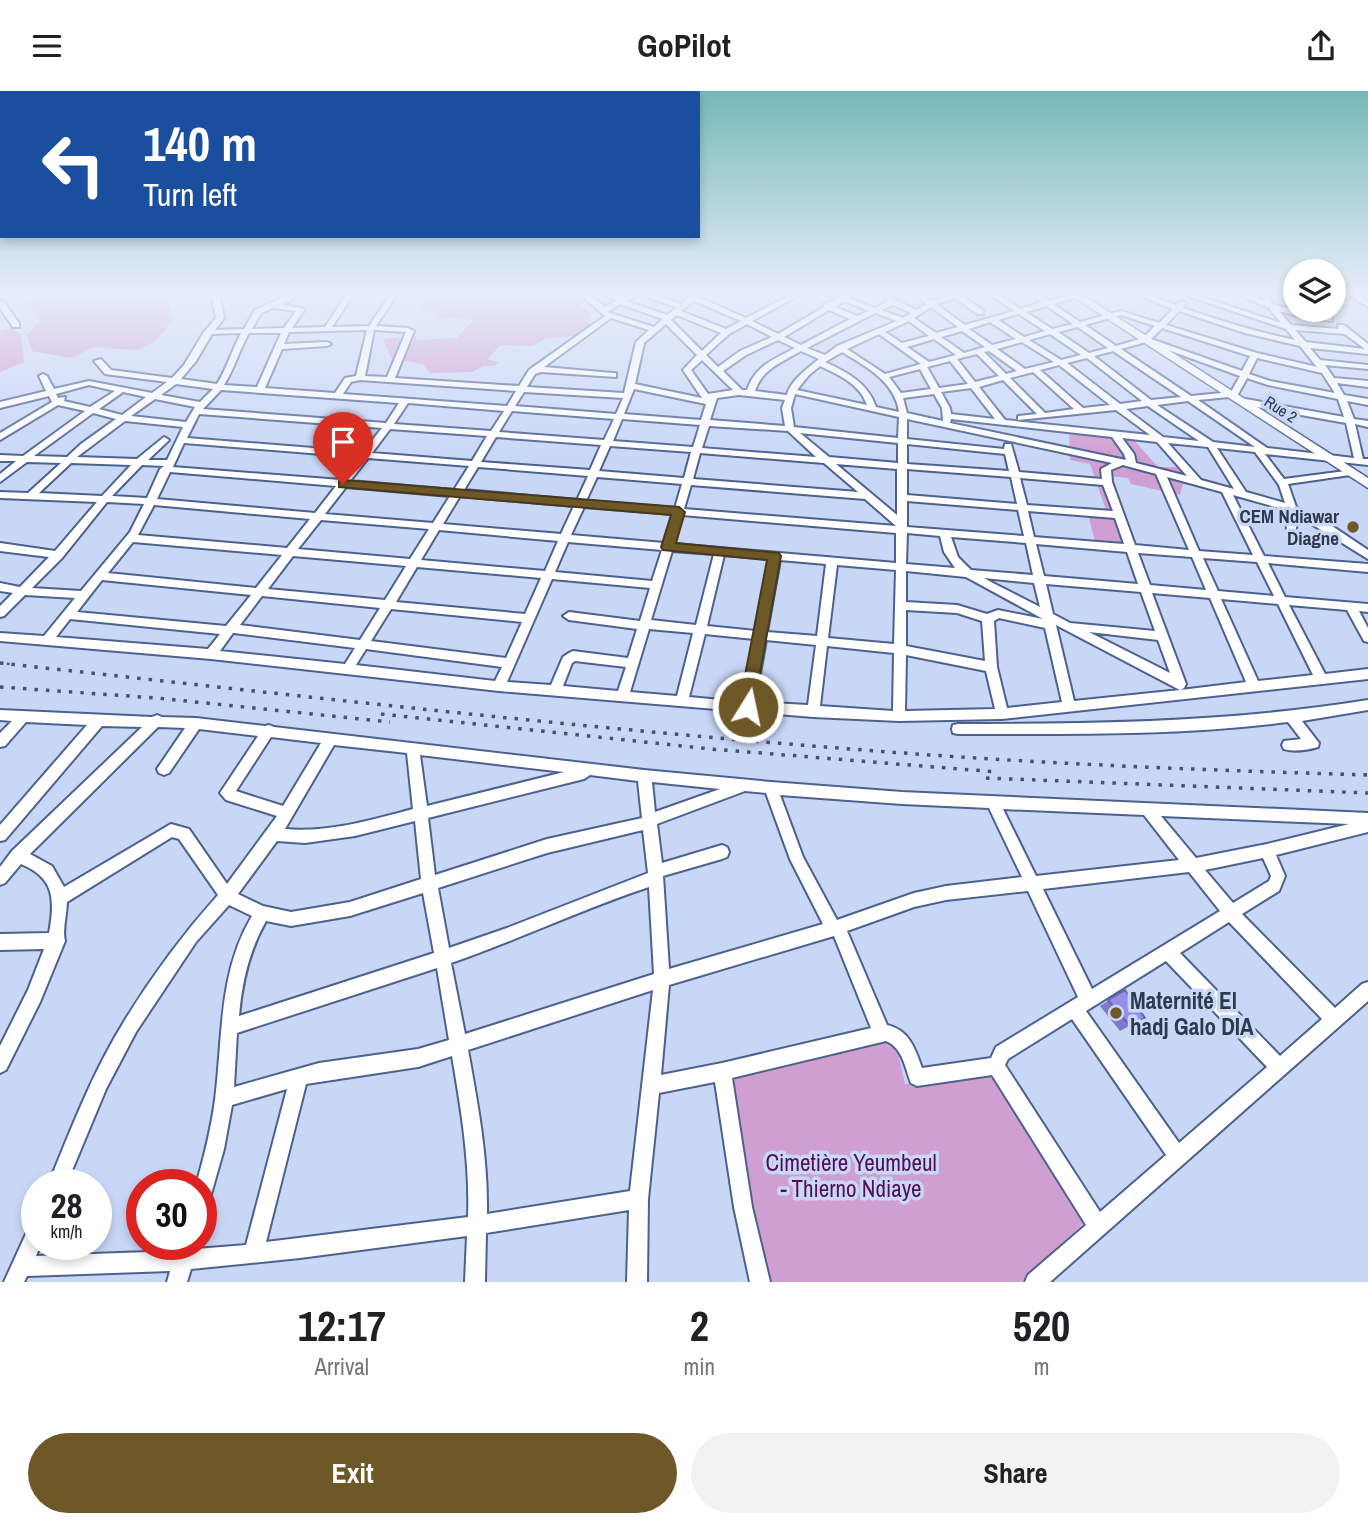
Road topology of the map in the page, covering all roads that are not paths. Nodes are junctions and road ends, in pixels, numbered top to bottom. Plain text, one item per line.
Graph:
1 (278, 347) edge
2 (992, 347) edge
3 (199, 348) edge
4 (239, 348) edge
5 (367, 348) edge
6 (403, 348) edge
7 (563, 348) edge
8 (639, 348) edge
9 (697, 348) edge
10 (709, 348) edge
11 (755, 348) edge
12 (802, 348) joint
13 (840, 348) joint
14 (904, 348) edge
15 (951, 348) edge
16 (990, 348) edge
17 (1036, 348) edge
18 (1076, 348) edge
19 (1116, 348) joint
20 (1157, 348) edge
21 (1167, 348) edge
22 (1212, 348) edge
23 (1231, 348) edge
24 (1304, 348) edge
25 (1329, 348) edge
26 (1368, 350) edge
27 (978, 351) junction
28 (702, 354) junction
29 (962, 355) junction
30 (1255, 355) junction
31 (1089, 356) junction
32 (952, 358) junction
33 (1203, 359) junction
34 (821, 360) junction
35 (98, 361) dead end
36 (1318, 362) junction
37 (1061, 363) junction
38 (1291, 364) junction
39 (924, 365) junction
40 (1188, 367) junction
41 (1368, 367) edge
42 (535, 369) junction
43 (719, 370) junction
44 (1035, 370) junction
45 (108, 372) junction
46 (1025, 373) junction
47 (613, 375) dead end
48 (1243, 375) junction
49 (43, 376) dead end
50 (884, 376) junction
51 (1328, 376) junction
52 (1007, 377) junction
53 (360, 378) junction
54 (390, 380) junction
55 (174, 381) junction
56 (89, 383) junction
57 (1368, 384) edge
58 (975, 385) junction
59 (219, 387) junction
60 (522, 389) junction
61 (260, 390) junction
62 (1292, 390) junction
63 (120, 391) junction
64 (629, 391) junction
65 (938, 391) junction
66 (53, 392) junction
67 (739, 393) junction
68 (750, 393) junction
69 (790, 394) junction
70 (337, 396) junction
71 (899, 396) junction
72 (153, 397) junction
73 (1234, 397) junction
74 (1187, 398) junction
75 (1342, 398) junction
76 (712, 399) junction
77 (405, 401) junction
78 (57, 402) junction
79 (1368, 402) edge
80 (1149, 403) junction
81 (0, 405) edge
82 (1119, 407) junction
83 (198, 408) junction
84 (872, 408) junction
85 (510, 409) junction
86 (1081, 411) junction
87 (91, 412) junction
88 (903, 414) junction
89 (1044, 416) junction
90 (618, 417) junction
91 (124, 418) junction
92 (947, 419) junction
93 (1002, 421) junction
94 (1350, 421) junction
95 (705, 423) junction
96 (189, 425) junction
97 (1368, 425) edge
98 (388, 426) junction
99 (790, 429) junction
100 (494, 434) junction
101 (1115, 434) junction
102 (1005, 436) junction
103 (0, 437) edge
104 (1160, 439) junction
105 (164, 440) dead end
106 (182, 440) junction
107 (903, 441) junction
108 (607, 443) junction
109 (1210, 444) junction
110 (697, 450) junction
111 (1262, 450) junction
112 (1009, 452) junction
113 (367, 454) junction
114 (1328, 457) junction
115 (0, 458) edge
116 (22, 460) junction
117 (826, 460) junction
118 (1363, 461) edge
119 (66, 462) junction
120 (476, 463) junction
121 (138, 464) junction
122 (1127, 464) junction
123 (166, 466) junction
124 (902, 466) junction
125 (594, 472) junction
126 (1350, 472) junction
127 (1160, 473) junction
128 (1014, 475) junction
129 (0, 479) edge
130 (688, 480) junction
131 (1107, 482) junction
132 (1281, 482) junction
133 (1198, 483) junction
134 (343, 484) junction
135 (1368, 484) edge
136 (1226, 490) junction
137 (457, 493) junction
138 (1242, 493) junction
139 (0, 495) edge
140 (31, 496) junction
141 (869, 496) junction
142 (106, 497) junction
143 (902, 498) junction
144 (150, 501) junction
145 (580, 503) junction
146 (1022, 507) junction
147 (1293, 508) junction
148 (679, 512) junction
149 (1119, 515) junction
150 (318, 516) junction
151 (437, 526) junction
152 (901, 527) junction
153 (1291, 529) dead end
154 (945, 533) junction
155 (131, 538) junction
156 (565, 538) junction
157 (1030, 540) junction
158 (0, 547) edge
159 (668, 547) junction
160 (1131, 548) junction
161 (720, 551) junction
162 (291, 552) junction
163 (1196, 554) junction
164 (58, 555) junction
165 (1368, 555) edge
166 (775, 556) junction
167 (1261, 559) junction
168 (832, 561) junction
169 (415, 562) junction
170 (901, 567) junction
171 (1368, 568) edge
172 (967, 573) junction
173 (548, 575) junction
174 (101, 576) junction
175 (1039, 579) junction
176 (657, 585) junction
177 (0, 587) edge
178 (1146, 588) junction
179 (22, 591) junction
180 (259, 592) junction
181 (1213, 594) junction
182 (84, 595) junction
183 (1282, 600) junction
184 (388, 605) junction
185 (901, 606) junction
186 (1350, 606) junction
187 (1368, 608) edge
188 (0, 613) edge
189 (68, 615) junction
190 (569, 616) dead end
191 (529, 619) junction
192 (988, 619) junction
193 (1049, 620) junction
194 (645, 625) junction
195 (1066, 625) junction
196 (700, 629) junction
197 (230, 630) junction
198 (0, 636) edge
199 (760, 636) junction
200 (1163, 636) junction
201 (1368, 638) edge
202 (47, 640) junction
203 (823, 642) junction
204 (364, 644) junction
205 (900, 649) junction
206 (211, 654) junction
207 (509, 663) junction
208 (634, 663) junction
209 (991, 667) junction
210 (348, 669) junction
211 (1368, 674) edge
212 (1321, 679) junction
213 (499, 686) junction
214 (1254, 686) junction
215 (1182, 689) junction
216 (555, 690) junction
217 (624, 696) junction
218 (682, 702) junction
219 (748, 707) junction
220 (1069, 707) junction
221 (1365, 709) edge
222 (813, 712) junction
223 (1002, 714) junction
224 (0, 715) edge
225 (899, 716) junction
226 (1290, 716) junction
227 (23, 717) junction
228 (157, 720) junction
229 (99, 721) junction
230 (195, 723) junction
231 (958, 729) dead end
232 (269, 730) junction
233 (330, 740) junction
234 (0, 742) edge
235 (1289, 745) dead end
236 (413, 749) junction
237 (164, 769) dead end
238 (598, 770) junction
239 (644, 776) junction
240 (747, 785) junction
241 (771, 788) junction
242 (993, 802) junction
243 (1148, 810) junction
244 (287, 813) junction
245 (420, 814) junction
246 (1368, 819) edge
247 (648, 822) junction
248 (1368, 826) edge
249 (3, 828) edge
250 (274, 834) junction
251 (1267, 851) junction
252 (722, 852) dead end
253 (18, 856) junction
254 (1194, 865) junction
255 (656, 875) junction
256 (0, 878) edge
257 (429, 882) junction
258 (1032, 883) junction
259 (227, 896) junction
260 (61, 897) junction
261 (262, 913) junction
262 (1231, 913) junction
263 (836, 928) junction
264 (57, 941) junction
265 (0, 942) edge
266 (1167, 951) junction
267 (442, 959) junction
268 (662, 979) junction
269 (1368, 990) edge
270 (1081, 1003) junction
271 (1334, 1019) junction
272 (228, 1028) junction
273 (882, 1034) junction
274 (459, 1044) junction
275 (0, 1063) edge
276 (996, 1066) junction
277 (1279, 1067) junction
278 (722, 1072) junction
279 (299, 1077) junction
280 (653, 1085) junction
281 (224, 1098) junction
282 (1177, 1156) junction
283 (64, 1169) edge
284 (208, 1169) edge
285 (639, 1199) junction
286 (477, 1227) junction
287 (1098, 1227) junction
288 (217, 1252) edge
289 (254, 1253) junction
290 (126, 1260) edge
291 (183, 1260) edge
292 (17, 1274) edge
293 (177, 1282) edge
294 (475, 1282) edge
295 (637, 1282) edge
296 (760, 1282) edge
297 (1035, 1282) edge

1 - 61 street
2 - 46 street
3 - 55 street
4 - 59 street
5 - 53 street
6 - 54 street
7 - 42 street
8 - 64 street
9 - 28 street
10 - 28 street
11 - 43 street
12 - 34 street
12 - 68 street
13 - 34 street
13 - 50 street
14 - 39 street
15 - 29 street
16 - 27 street
17 - 37 street
18 - 31 street
19 - 31 street
19 - 74 street
20 - 40 street, Rue 2
21 - 33 street
22 - 33 street
23 - 30 street
24 - 36 street
25 - 26 street
27 - 29 street
27 - 52 street
28 - 43 street
28 - 76 street
29 - 32 street
30 - 38 street
30 - 48 street
31 - 37 street
31 - 80 street
32 - 39 street
32 - 58 street
33 - 40 street
33 - 48 street
34 - 69 street
34 - 84 street
35 - 45 street
36 - 41 street
36 - 51 street
37 - 44 street
37 - 82 street
38 - 51 street
38 - 62 street
39 - 50 street
39 - 65 street
40 - 73 street, Rue 2
42 - 47 street
42 - 60 street
43 - 67 street
44 - 46 street
44 - 86 street
45 - 55 street
45 - 56 street
46 - 52 street
48 - 62 street
48 - 73 street
49 - 66 street
50 - 71 street
51 - 57 street
51 - 75 street
52 - 58 street
52 - 89 street
53 - 54 street
53 - 70 street
54 - 60 street
55 - 59 street
55 - 72 street
56 - 63 street
56 - 66 street
56 - 78 street
58 - 65 street
58 - 93 street
59 - 61 street
59 - 83 street
60 - 64 street
60 - 85 street
61 - 70 street
62 - 75 street
63 - 72 street
63 - 87 street
64 - 76 street
64 - 90 street
65 - 71 street
65 - 92 street
66 - 78 street
66 - 81 street
67 - 68 street
67 - 76 street
68 - 69 street
69 - 84 street
69 - 99 street
70 - 77 street
71 - 88 street
72 - 83 street
72 - 91 street
73 - 74 street
73 - 94 street
73 - 114 street, Rue 2
74 - 80 street
74 - 111 street
75 - 79 street
75 - 94 street
76 - 95 street
77 - 85 street
77 - 98 street
78 - 87 street
78 - 103 street
80 - 82 street
80 - 109 street
82 - 86 street
82 - 104 street
83 - 96 street
83 - 98 street
84 - 88 street
85 - 90 street
85 - 100 street
86 - 89 street
87 - 91 street
87 - 116 street
88 - 92 street
88 - 107 street
89 - 93 street
90 - 95 street
90 - 108 street
91 - 96 street
91 - 119 street
92 - 93 street
92 - 102 street
93 - 101 street
94 - 97 street
94 - 118 street
95 - 99 street
95 - 110 street
96 - 106 street
98 - 100 street
98 - 113 street
99 - 107 street
99 - 117 street
100 - 108 street
100 - 120 street
101 - 104 street
101 - 122 street
102 - 112 street
102 - 122 street
104 - 109 street
104 - 133 street
105 - 121 street
106 - 113 street
106 - 123 street
107 - 112 street
107 - 124 street
108 - 110 street
108 - 125 street
109 - 111 street
109 - 138 street
110 - 117 street
110 - 130 street
111 - 114 street
111 - 132 street
112 - 128 street
113 - 120 street
113 - 134 street
114 - 118 street
114 - 126 street, Rue 2
115 - 116 street
116 - 119 street
116 - 129 street
117 - 124 street
117 - 141 street
119 - 121 street
119 - 140 street
120 - 125 street
120 - 137 street
121 - 123 street
121 - 142 street
122 - 127 street
122 - 131 street
123 - 134 street
123 - 144 street
124 - 128 street
124 - 143 street
125 - 130 street
125 - 145 street
126 - 132 street
126 - 135 street, Rue 2
127 - 133 street
127 - 163 street
128 - 131 street
128 - 146 street
130 - 141 street
130 - 148 street
131 - 149 street
132 - 147 street
133 - 136 street
134 - 137 street
134 - 150 street
136 - 138 street
136 - 167 street
137 - 145 street
137 - 151 street
138 - 147 street
139 - 140 street
140 - 142 street
141 - 152 street
142 - 144 street
142 - 164 street
143 - 146 street
143 - 152 street
144 - 150 street
144 - 155 street
145 - 148 street
145 - 156 street
146 - 149 street
146 - 157 street
147 - 153 street
147 - 165 street
148 - 152 street
148 - 159 street
149 - 160 street
150 - 151 street
150 - 162 street
151 - 156 street
151 - 169 street
152 - 154 street
152 - 170 street
154 - 157 street
154 - 172 street
155 - 162 street
155 - 174 street
156 - 159 street
156 - 173 street
157 - 160 street
157 - 175 street
158 - 164 street
159 - 161 street
159 - 176 street
160 - 163 street
160 - 178 street
161 - 166 street
161 - 196 street
162 - 169 street
162 - 180 street
163 - 167 street
163 - 181 street
164 - 179 street
166 - 168 street
166 - 199 street
167 - 171 street
167 - 183 street
168 - 170 street
168 - 203 street
169 - 173 street
169 - 184 street
170 - 172 street
170 - 185 street
172 - 175 street
172 - 193 street
173 - 176 street
173 - 191 street
174 - 180 street
174 - 182 street
175 - 178 street
175 - 193 street
176 - 194 street
177 - 179 street
178 - 181 street
178 - 200 street
179 - 182 street
179 - 188 street
180 - 184 street
180 - 197 street
181 - 183 street
181 - 214 street
182 - 189 street
183 - 186 street
183 - 212 street
184 - 191 street
184 - 204 street
185 - 192 street
185 - 205 street
186 - 187 street
186 - 201 street
189 - 197 street
189 - 202 street
190 - 194 street
191 - 207 street
192 - 193 street
192 - 209 street
193 - 195 street
193 - 220 street
194 - 196 street
194 - 208 street
195 - 200 street
195 - 215 street
196 - 199 street
196 - 218 street
197 - 204 street
197 - 206 street
198 - 202 street
199 - 203 street
199 - 219 street
200 - 215 street
202 - 206 street
203 - 205 street
203 - 222 street
204 - 207 street
204 - 210 street
205 - 209 street
205 - 225 street
206 - 210 street
207 - 213 street
208 - 216 street
208 - 217 street
209 - 223 street
210 - 213 street
211 - 212 street
212 - 214 street
213 - 216 street
214 - 215 street
215 - 220 street
216 - 217 street
217 - 218 street
218 - 219 street
219 - 222 street
220 - 223 street
221 - 226 street
222 - 225 street
223 - 225 street
224 - 227 street
226 - 231 street
226 - 235 street
227 - 229 street
227 - 234 street
228 - 229 street
228 - 230 street
228 - 253 street
229 - 249 street
230 - 232 street
230 - 237 street
232 - 233 street
232 - 244 street
233 - 236 street
233 - 244 street
236 - 238 street
236 - 245 street
238 - 239 street
238 - 245 street
239 - 240 street
239 - 247 street
240 - 241 street
240 - 247 street
241 - 242 street
241 - 263 street
242 - 243 street
242 - 258 street
243 - 246 street
243 - 254 street
244 - 250 street
245 - 250 street
245 - 257 street
247 - 255 street
247 - 257 street
248 - 251 street
250 - 259 street
251 - 254 street
251 - 262 street
252 - 255 street
253 - 256 street
253 - 260 street
254 - 258 street
254 - 262 street
255 - 267 street
255 - 268 street
257 - 261 street
257 - 267 street
258 - 263 street
258 - 270 street
259 - 260 street
259 - 261 street
259 - 283 street
260 - 264 street
261 - 272 street
262 - 266 street
262 - 271 street
263 - 268 street
263 - 273 street
264 - 265 street
264 - 275 street
266 - 270 street
266 - 277 street
267 - 272 street
267 - 274 street
268 - 274 street
268 - 280 street
269 - 271 street
270 - 276 street
270 - 282 street
271 - 277 street
272 - 281 street
273 - 276 street
273 - 278 street
274 - 279 street
274 - 286 street
276 - 287 street
277 - 282 street
278 - 280 street
278 - 296 street
279 - 281 street
279 - 289 street
280 - 285 street
281 - 284 street
282 - 287 street
285 - 286 street
285 - 295 street
286 - 289 street
286 - 294 street
287 - 297 street
288 - 289 street
290 - 292 street
291 - 293 street

